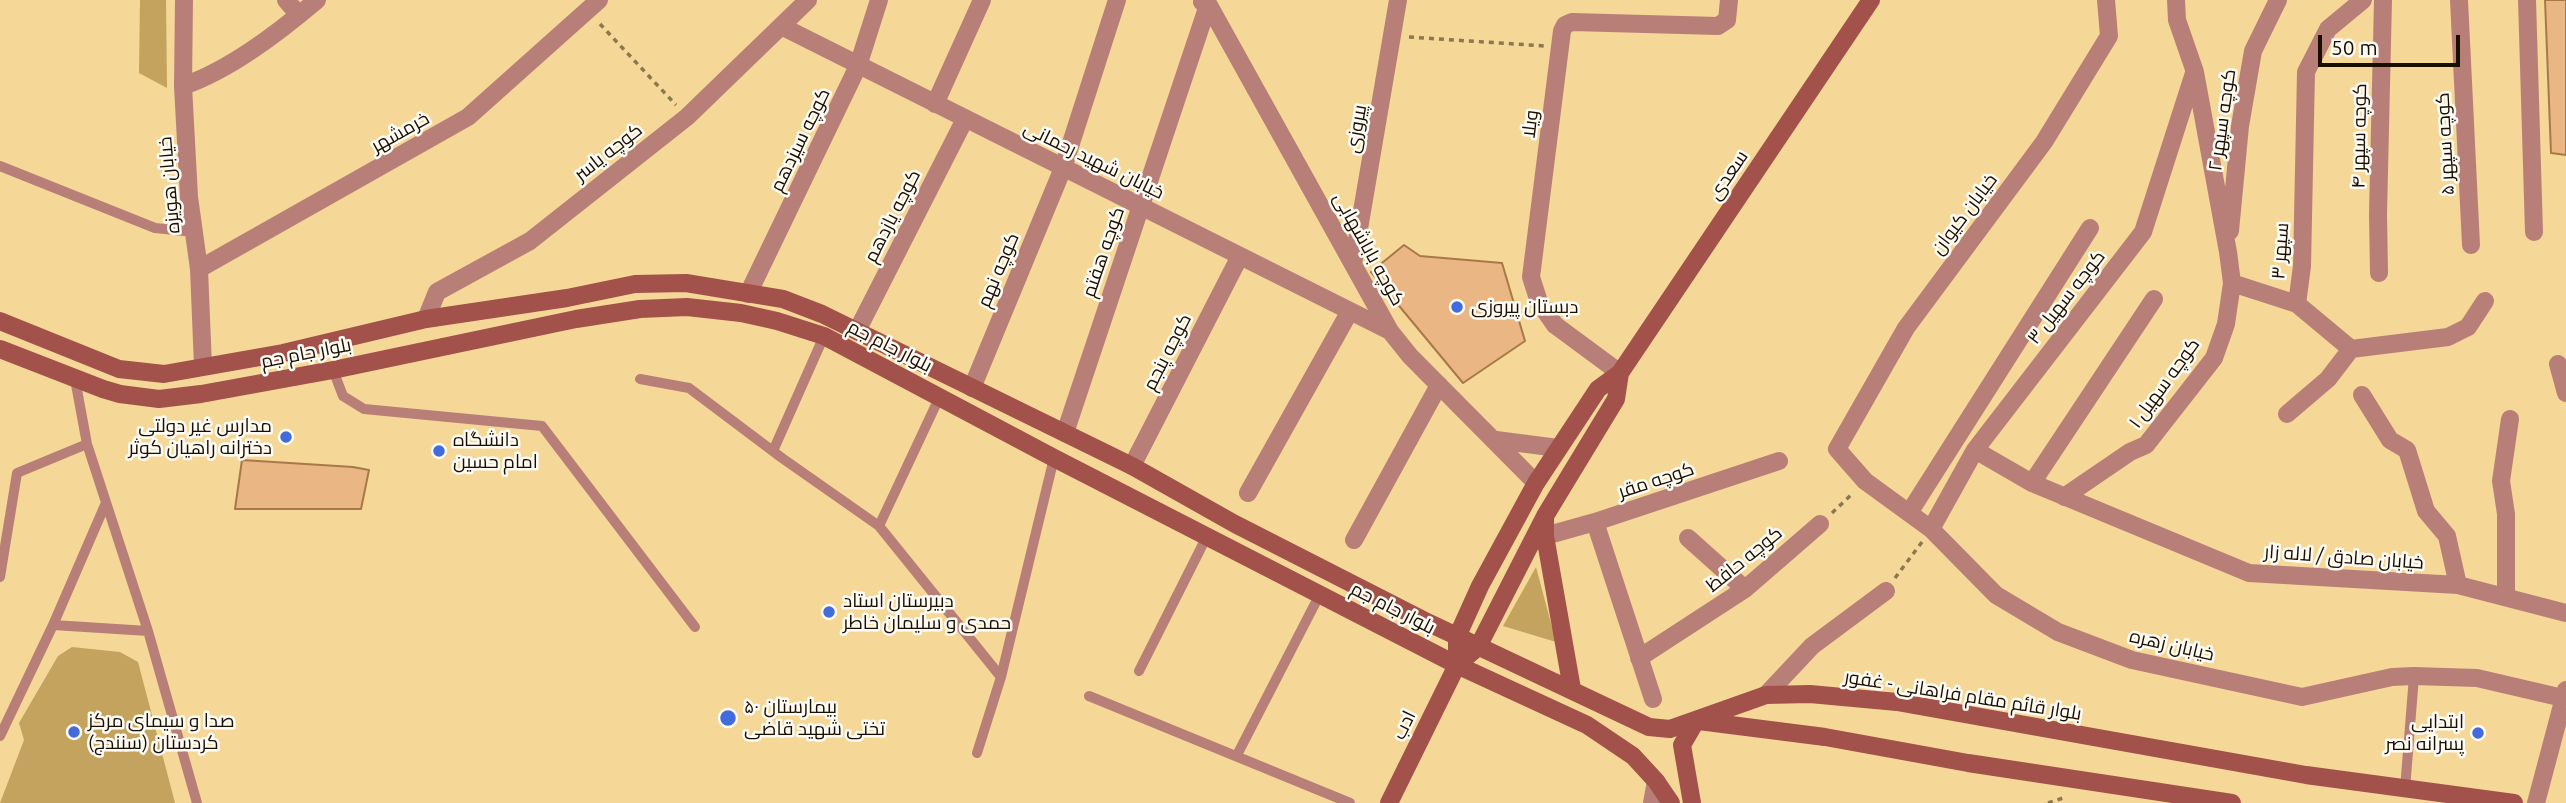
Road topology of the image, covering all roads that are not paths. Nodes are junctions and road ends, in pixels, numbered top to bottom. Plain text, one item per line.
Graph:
1 (184, 0) edge
2 (286, 0) edge
3 (317, 0) edge
4 (808, 0) edge
5 (879, 0) edge
6 (982, 0) edge
7 (1117, 0) edge
8 (1398, 0) edge
9 (1729, 0) edge
10 (1871, 0) edge
11 (2106, 0) edge
12 (2176, 0) edge
13 (2278, 0) edge
14 (2362, 0) edge
15 (2383, 0) edge
16 (2459, 0) edge
17 (2526, 0) edge
18 (1204, 2) edge
19 (594, 5) edge
20 (299, 15) junction
21 (780, 26) junction
22 (858, 66) junction
23 (2195, 72) junction
24 (183, 86) junction
25 (935, 104) junction
26 (965, 119) junction
27 (0, 166) edge
28 (1063, 168) junction
29 (1141, 207) junction
30 (2090, 228) dead end
31 (194, 232) junction
32 (2534, 232) dead end
33 (2471, 245) dead end
34 (2228, 252) junction
35 (1240, 256) junction
36 (1353, 264) junction
37 (199, 269) junction
38 (2379, 273) dead end
39 (2232, 283) junction
40 (748, 294) junction
41 (2154, 299) dead end
42 (2485, 300) dead end
43 (2297, 304) junction
44 (1350, 311) junction
45 (426, 319) junction
46 (0, 321) edge
47 (857, 331) junction
48 (1390, 331) junction
49 (824, 336) junction
50 (0, 349) edge
51 (2351, 349) junction
52 (2558, 364) dead end
53 (203, 366) junction
54 (333, 370) junction
55 (1620, 373) junction
56 (75, 379) junction
57 (640, 379) dead end
58 (1439, 385) junction
59 (972, 388) junction
60 (2566, 393) edge
61 (2362, 395) dead end
62 (940, 396) junction
63 (2287, 414) dead end
64 (2510, 419) dead end
65 (1065, 433) junction
66 (1496, 440) junction
67 (86, 443) junction
68 (1558, 448) junction
69 (1837, 449) joint
70 (1975, 450) junction
71 (773, 451) junction
72 (1054, 458) junction
73 (1780, 461) dead end
74 (1132, 466) junction
75 (1536, 482) junction
76 (2032, 483) junction
77 (1248, 493) dead end
78 (2064, 497) junction
79 (105, 505) junction
80 (1909, 513) junction
81 (1545, 516) junction
82 (1595, 522) junction
83 (1820, 524) road end
84 (880, 526) junction
85 (1931, 529) junction
86 (1208, 536) junction
87 (1545, 536) junction
88 (1688, 538) dead end
89 (1354, 540) dead end
90 (0, 577) edge
91 (2458, 585) junction
92 (1745, 589) junction
93 (1886, 591) road end
94 (1320, 594) junction
95 (2506, 597) junction
96 (2566, 613) edge
97 (53, 625) junction
98 (695, 627) dead end
99 (148, 631) junction
100 (1457, 637) junction
101 (1478, 647) junction
102 (1639, 658) junction
103 (1457, 665) junction
104 (1139, 671) dead end
105 (2414, 676) junction
106 (1001, 677) junction
107 (1572, 689) junction
108 (2564, 694) edge
109 (1766, 695) junction
110 (1089, 696) dead end
111 (1653, 699) dead end
112 (1696, 721) junction
113 (0, 736) edge
114 (977, 753) dead end
115 (1237, 755) junction
116 (1656, 781) junction
117 (2405, 789) junction
118 (197, 803) edge
119 (1350, 803) edge
120 (1389, 803) edge
121 (1652, 803) edge
122 (1671, 803) edge
123 (1692, 803) edge
124 (2232, 803) edge
125 (2514, 803) edge
126 (2536, 803) edge

1 - 24 street, خیابان هویزه
2 - 20 street
3 - 20 street
4 - 21 street, کوچه یاسر
5 - 22 street, کوچه سیزدهم
6 - 25 street
7 - 28 street, کوچه نهم
8 - 36 street, پیروزی
9 - 55 street, ویلا
10 - 55 main road, سعدی
11 - 69 street, خیابان کیوان
12 - 23 street
13 - 34 street, کوچه سپهر ۲
14 - 43 street, سپهر ۳
15 - 38 street, کوچه سپهر ۴
16 - 33 street, کوچه سپهر ۵
17 - 32 street
18 - 29 street, کوچه هفتم
18 - 36 street, کوچه باباشهابی
19 - 37 street, خرمشهر
20 - 24 street
21 - 22 street, خیابان شهید رحمانی
21 - 45 street, کوچه یاسر
22 - 25 street, خیابان شهید رحمانی
22 - 40 street, کوچه سیزدهم
23 - 34 street
23 - 70 street, کوچه سهیل ۳
24 - 31 street, خیابان هویزه
25 - 26 street, خیابان شهید رحمانی
26 - 28 street, خیابان شهید رحمانی
26 - 47 street, کوچه یازدهم
27 - 31 lane
28 - 29 street, خیابان شهید رحمانی
28 - 59 street, کوچه نهم
29 - 35 street, خیابان شهید رحمانی
29 - 65 street, کوچه هفتم
30 - 80 street, کوچه سهیل ۳
31 - 37 street, خیابان هویزه
34 - 39 street, کوچه سهیل ۱
35 - 44 street, خیابان شهید رحمانی
35 - 74 street, کوچه پنجم
36 - 48 street, کوچه باباشهابی
37 - 53 street, خیابان هویزه
39 - 43 street
39 - 78 street, کوچه سهیل ۱
40 - 45 main road, بلوار جام جم
40 - 47 main road, بلوار جام جم
41 - 76 street
42 - 51 street
43 - 51 street, سپهر ۳
44 - 48 street, خیابان شهید رحمانی
44 - 77 street
45 - 53 main road, بلوار جام جم
46 - 53 main road, بلوار جام جم
47 - 59 main road, بلوار جام جم
48 - 58 street, کوچه باباشهابی
49 - 54 main road, بلوار جام جم
49 - 62 main road, بلوار جام جم
49 - 71 lane
50 - 56 main road, بلوار جام جم
51 - 63 street
52 - 60 street
54 - 56 main road, بلوار جام جم
54 - 98 lane
55 - 68 main road, سعدی
55 - 81 main road, سعدی
56 - 67 lane
57 - 71 lane
58 - 66 street, کوچه باباشهابی
58 - 89 street
59 - 65 main road, بلوار جام جم
61 - 91 street
62 - 72 main road, بلوار جام جم
62 - 84 lane
64 - 95 street
65 - 72 main road
65 - 74 main road, بلوار جام جم
66 - 68 street
66 - 75 street, کوچه باباشهابی
67 - 79 lane
67 - 90 lane
68 - 75 main road, سعدی
69 - 80 street, خیابان زهره
70 - 76 street, خیابان صادق / لاله زار
70 - 85 street, کوچه سهیل ۳
71 - 84 lane
72 - 86 main road, بلوار جام جم
72 - 106 lane
73 - 82 street, کوچه مقر
74 - 100 main road, بلوار جام جم
75 - 100 main road, سعدی
76 - 78 street, خیابان صادق / لاله زار
78 - 91 street, خیابان صادق / لاله زار
79 - 97 lane
79 - 99 lane
80 - 85 street, خیابان زهره
81 - 87 main road
81 - 101 main road, سعدی
82 - 87 street, کوچه مقر
82 - 102 street
83 - 92 street, کوچه حافظ
84 - 106 lane
85 - 105 street, خیابان زهره
86 - 94 main road, بلوار جام جم
86 - 104 lane
87 - 107 main road
88 - 92 street
91 - 95 street, خیابان صادق / لاله زار
92 - 102 street, کوچه حافظ
93 - 109 street
94 - 103 main road, بلوار جام جم
94 - 115 lane
95 - 96 street, خیابان صادق / لاله زار
97 - 99 lane
97 - 113 lane
99 - 118 lane
100 - 101 main road, بلوار جام جم
100 - 103 main road
101 - 103 main road
101 - 107 main road, بلوار جام جم
102 - 111 street
103 - 116 main road, بلوار جام جم
103 - 120 main road, ادب
105 - 108 street, خیابان زهره
105 - 117 lane
106 - 114 lane
107 - 112 main road, بلوار جام جم
108 - 126 street
109 - 112 main road, بلوار قائم مقام فراهانی - غفور
109 - 117 main road, بلوار قائم مقام فراهانی - غفور
110 - 115 lane
112 - 123 main road
112 - 124 main road
115 - 119 lane
116 - 121 street
116 - 122 main road, بلوار جام جم
117 - 125 main road, بلوار قائم مقام فراهانی - غفور

